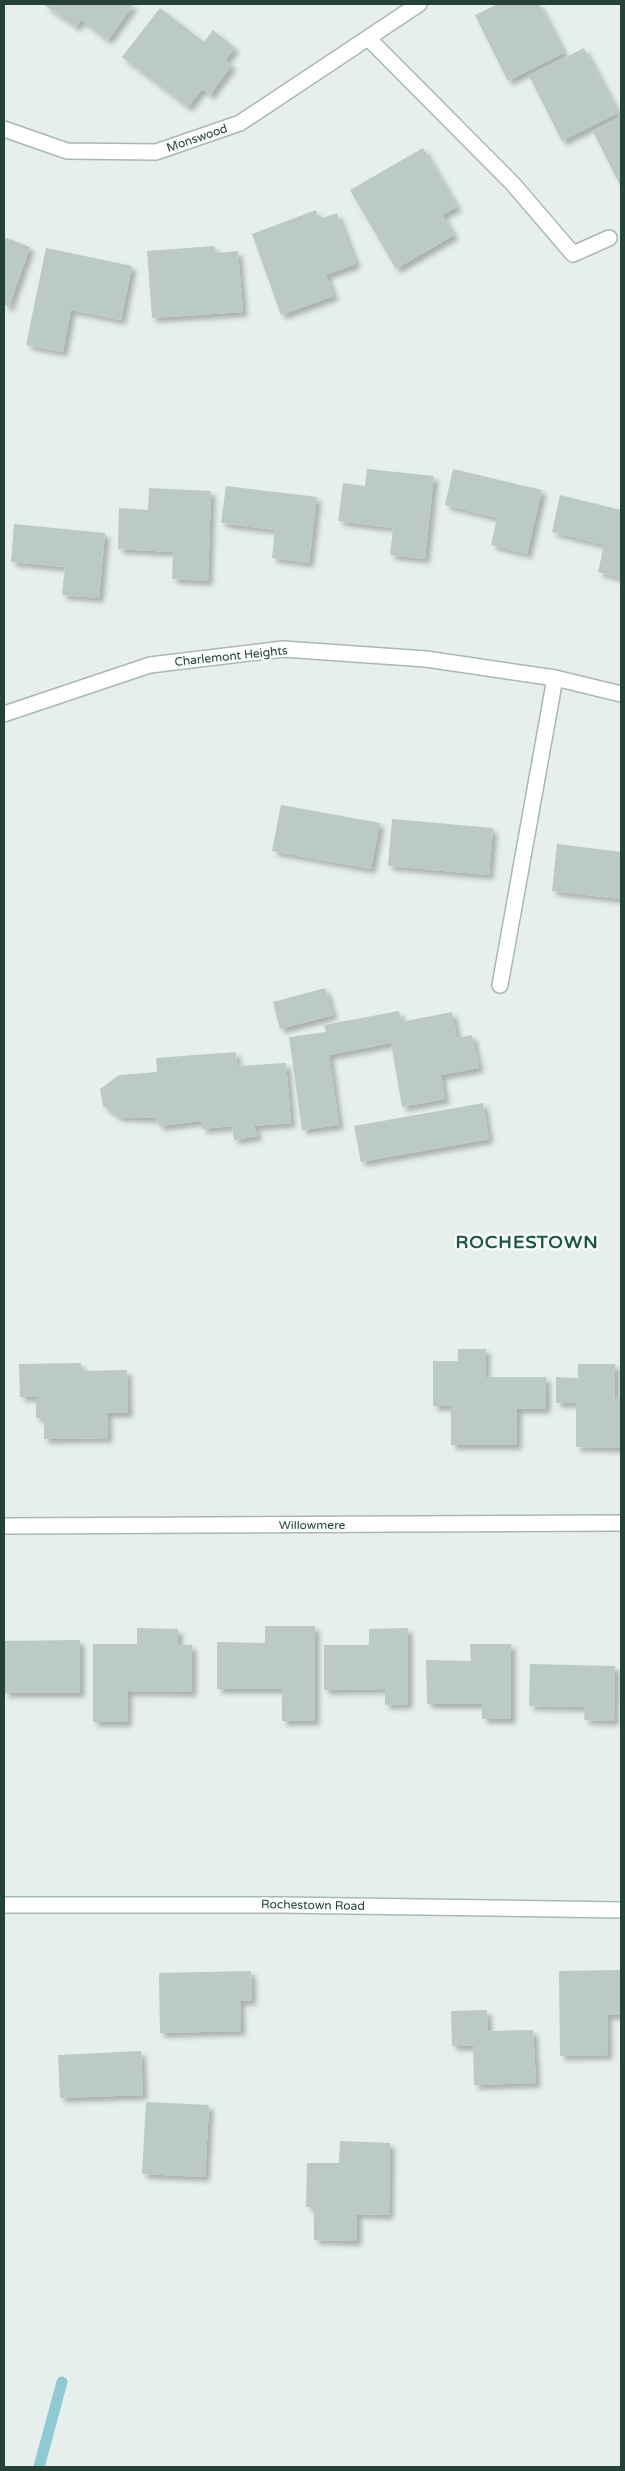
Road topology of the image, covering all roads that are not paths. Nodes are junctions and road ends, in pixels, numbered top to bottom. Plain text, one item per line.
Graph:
1 (419, 4) edge
2 (368, 38) junction
3 (4, 129) edge
4 (609, 238) dead end
5 (555, 678) junction
6 (621, 694) edge
7 (4, 714) edge
8 (500, 985) dead end
9 (621, 1523) edge
10 (4, 1526) edge
11 (4, 1905) edge
12 (621, 1910) edge

1 - 2 street, Monswood
2 - 3 street, Monswood
2 - 4 street
5 - 6 street, Charlemont Heights
5 - 7 street, Charlemont Heights
5 - 8 street
9 - 10 street, Willowmere
11 - 12 street, Rochestown Road

